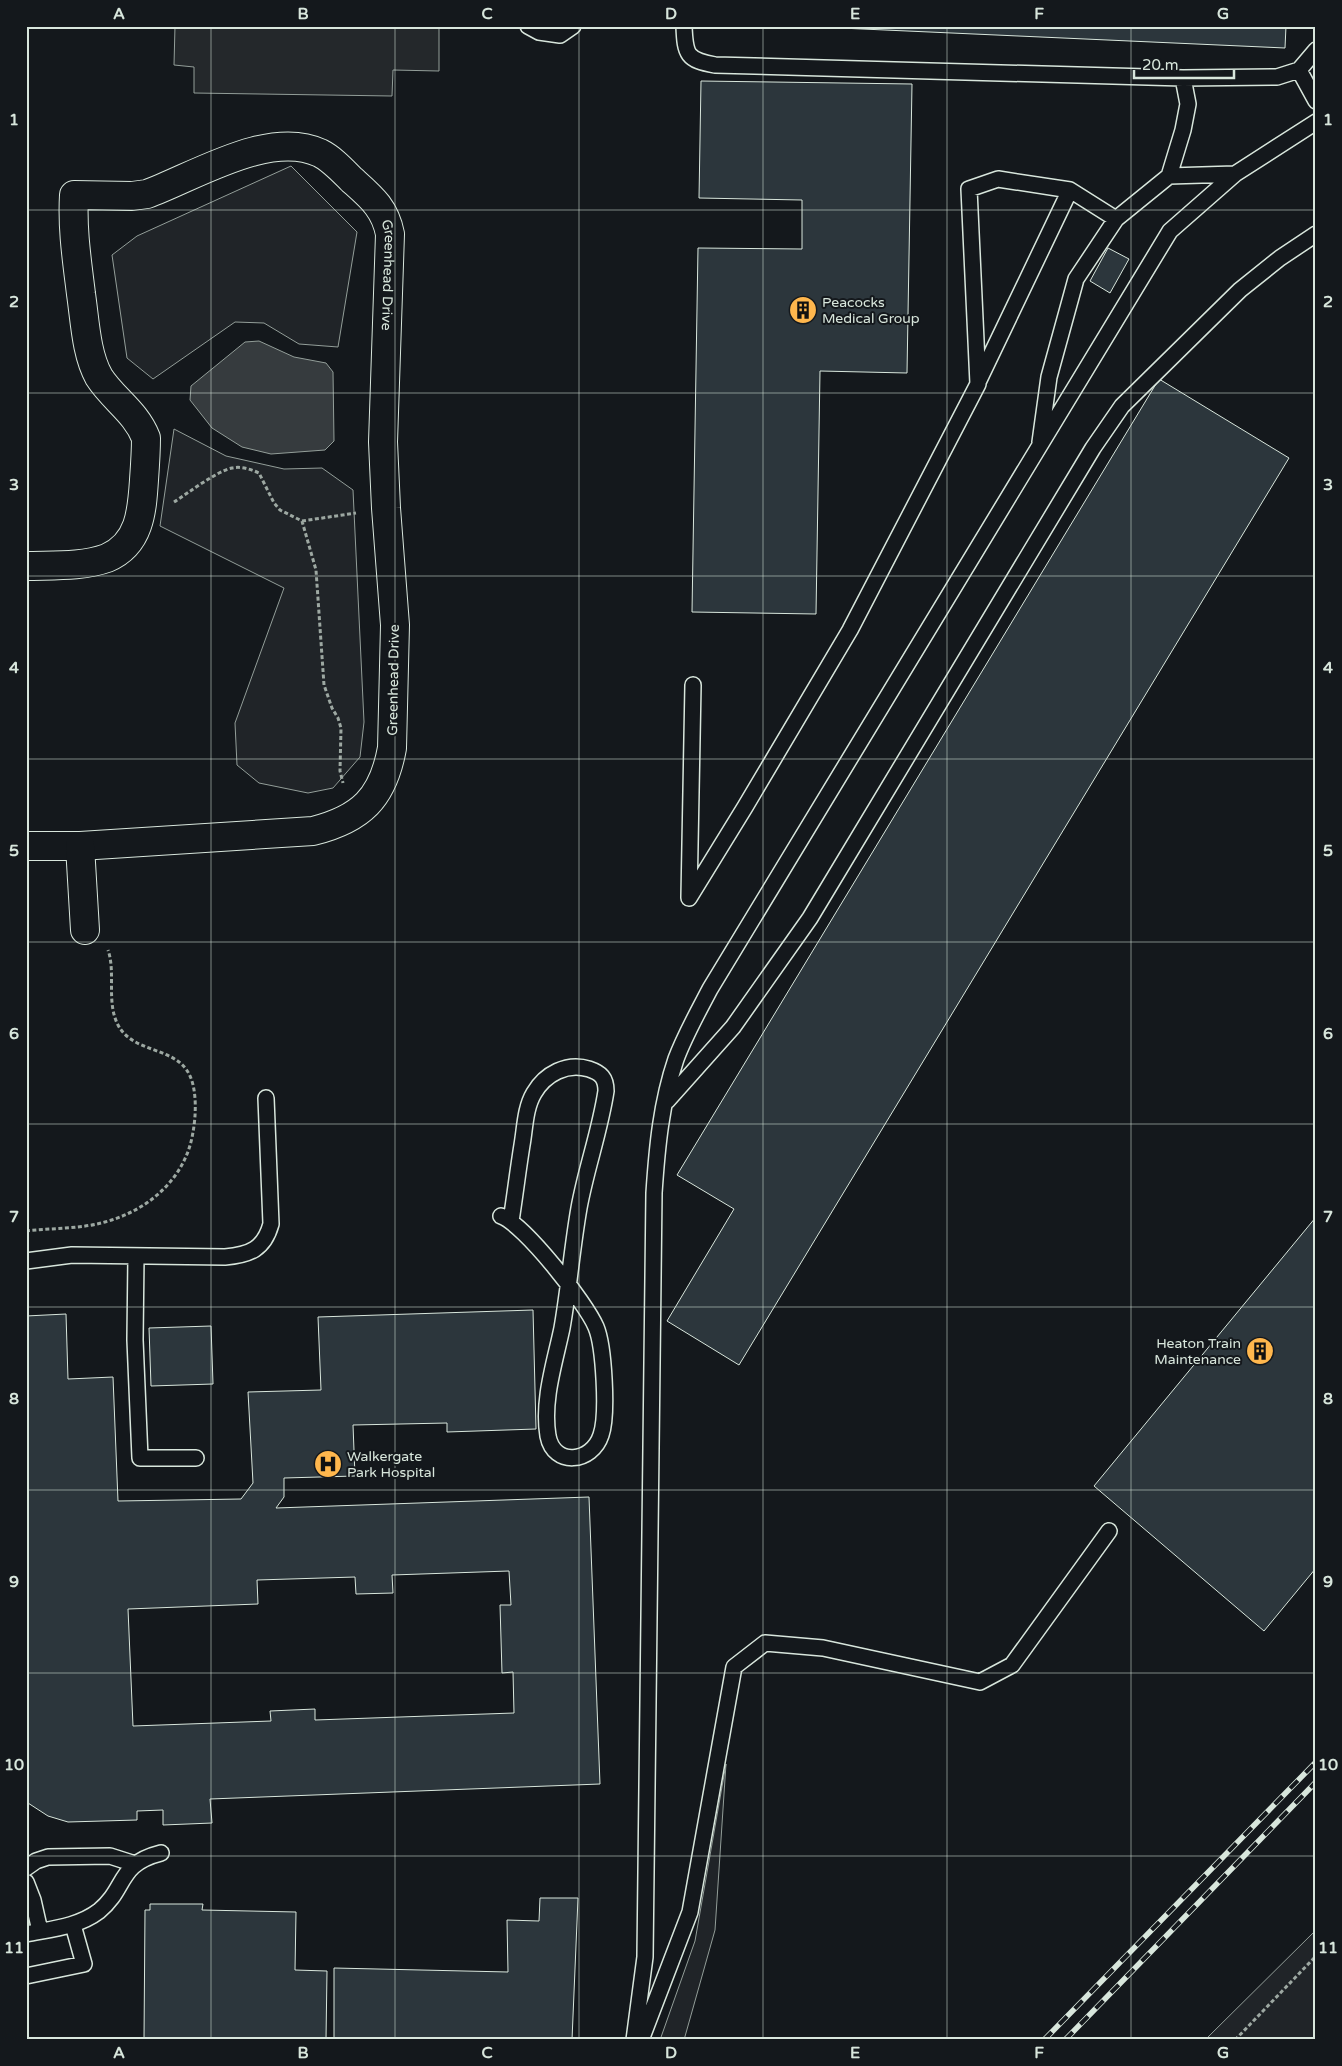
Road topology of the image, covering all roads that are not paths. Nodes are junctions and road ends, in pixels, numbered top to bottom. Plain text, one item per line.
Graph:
1 (528, 26) edge
2 (573, 26) edge
3 (684, 26) edge
4 (1316, 50) edge
5 (1299, 70) junction
6 (1183, 78) junction
7 (1316, 101) edge
8 (1316, 122) edge
9 (1235, 174) junction
10 (1169, 176) junction
11 (1070, 190) junction
12 (1116, 219) junction
13 (1316, 234) edge
14 (978, 384) junction
15 (1039, 448) junction
16 (26, 566) edge
17 (693, 686) dead end
18 (26, 846) edge
19 (80, 846) junction
20 (85, 930) road end
21 (266, 1098) dead end
22 (664, 1104) junction
23 (136, 1256) junction
24 (26, 1261) edge
25 (569, 1287) junction
26 (196, 1458) dead end
27 (1109, 1531) dead end
28 (161, 1853) dead end
29 (135, 1864) junction
30 (26, 1868) edge
31 (26, 1882) edge
32 (73, 1925) junction
33 (33, 1933) edge
34 (26, 1976) edge
35 (634, 2040) edge
36 (641, 2040) edge

1 - 2 lane
3 - 6 lane
4 - 5 lane
5 - 6 lane
5 - 7 lane
6 - 10 lane
8 - 9 lane
9 - 10 lane
9 - 15 lane
10 - 12 lane
11 - 12 lane
11 - 14 lane
11 - 14 lane
12 - 15 lane
13 - 22 lane
14 - 17 lane
15 - 22 lane
16 - 19 street, Greenhead Drive
18 - 19 street, Greenhead Drive
19 - 20 street
21 - 23 lane
22 - 35 lane
23 - 24 lane
23 - 26 lane
25 - 25 lane
25 - 25 lane
27 - 36 lane
28 - 29 lane
29 - 30 lane
29 - 32 lane
31 - 33 lane
32 - 33 lane
32 - 34 lane

